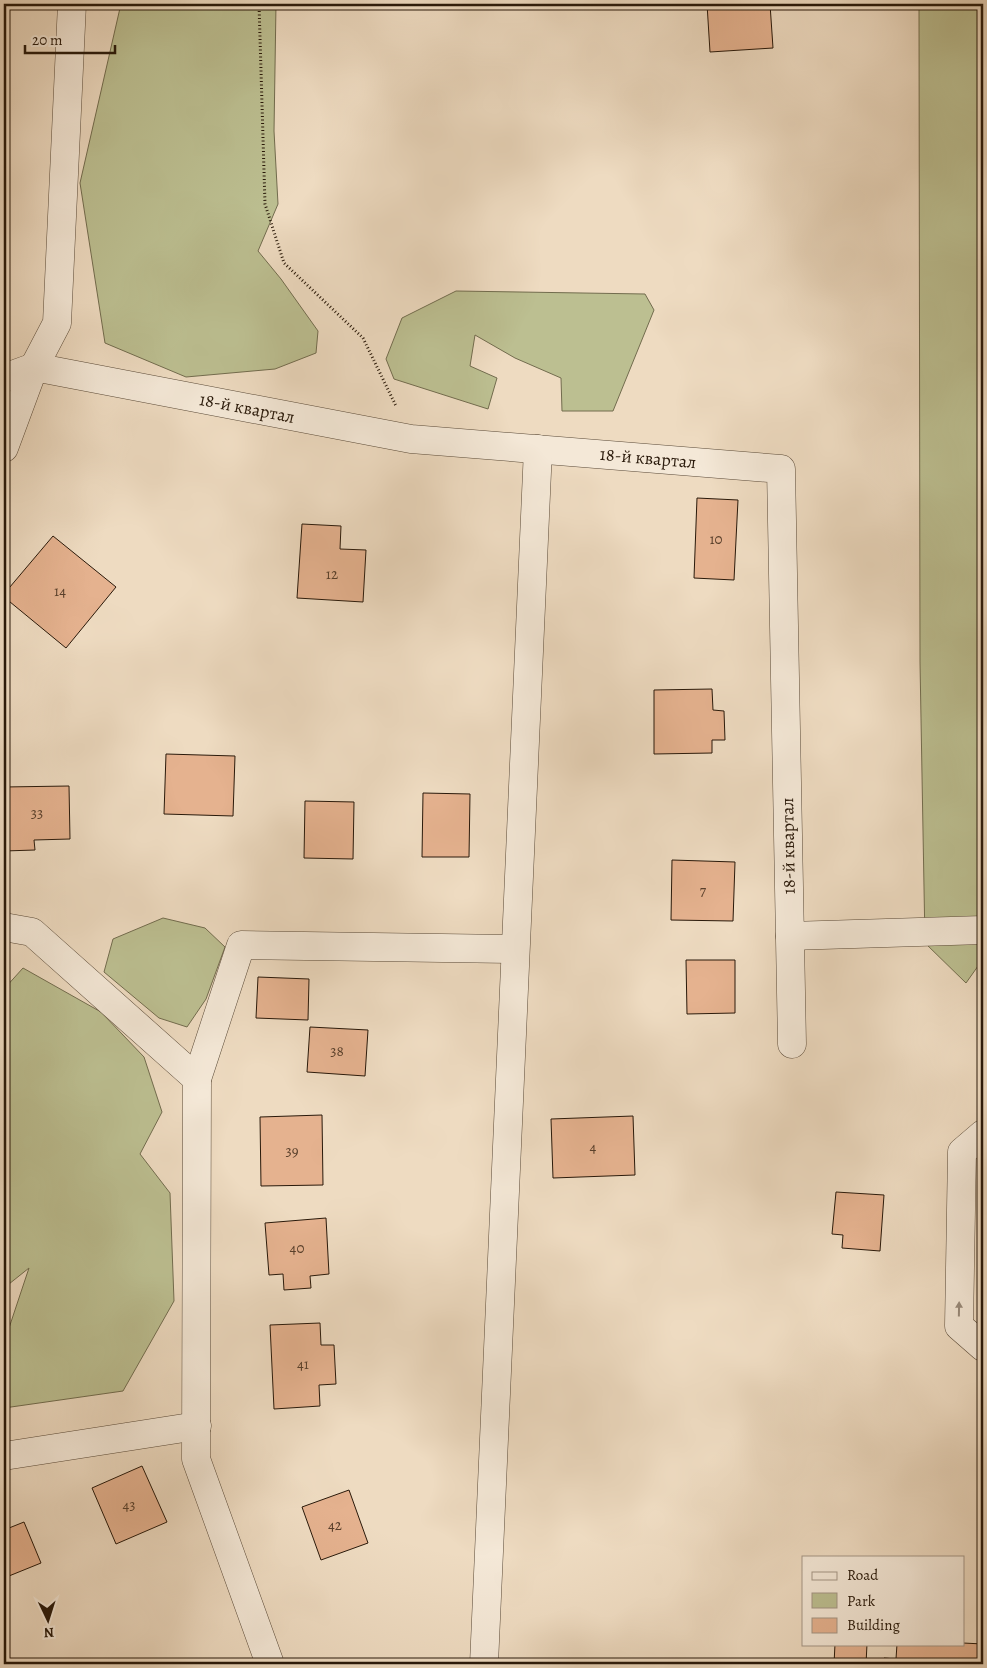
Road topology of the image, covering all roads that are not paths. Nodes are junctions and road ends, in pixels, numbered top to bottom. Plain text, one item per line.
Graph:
1 (72, 4) edge
2 (34, 367) junction
3 (4, 378) edge
4 (4, 448) edge
5 (538, 449) junction
6 (4, 927) edge
7 (983, 930) edge
8 (790, 936) junction
9 (515, 949) junction
10 (792, 1044) dead end
11 (197, 1079) junction
12 (983, 1134) edge
13 (983, 1347) edge
14 (197, 1426) junction
15 (4, 1456) edge
16 (270, 1664) edge
17 (484, 1664) edge

1 - 2 street
2 - 3 street
2 - 4 street
2 - 5 street, 18-й квартал
5 - 8 street, 18-й квартал
5 - 9 street
6 - 11 street
7 - 8 street
8 - 10 street, 18-й квартал
9 - 11 street
9 - 17 street
11 - 14 street
13 -> 12 street
14 - 15 street
14 - 16 street

